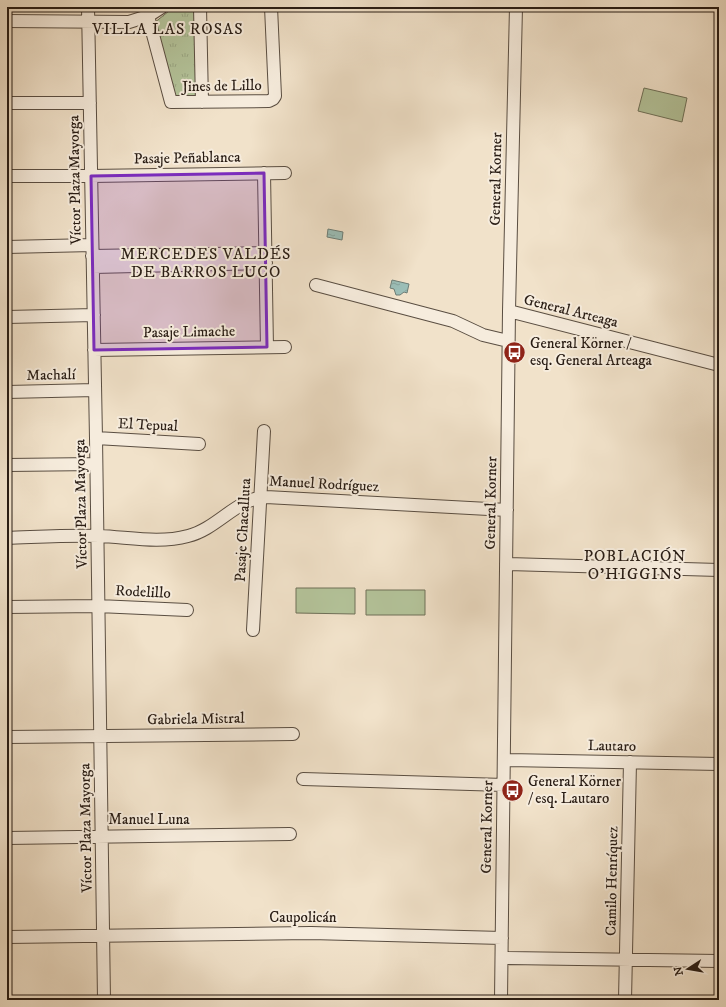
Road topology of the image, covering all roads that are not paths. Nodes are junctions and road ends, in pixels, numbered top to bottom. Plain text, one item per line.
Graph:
1 (88, 7) edge
2 (162, 7) edge
3 (200, 7) edge
4 (271, 7) edge
5 (516, 7) edge
6 (148, 16) junction
7 (7, 21) edge
8 (88, 23) junction
9 (202, 102) junction
10 (7, 103) edge
11 (90, 103) junction
12 (264, 173) junction
13 (285, 173) dead end
14 (7, 176) edge
15 (91, 176) junction
16 (7, 247) edge
17 (92, 256) junction
18 (266, 258) junction
19 (316, 285) dead end
20 (509, 311) junction
21 (94, 315) junction
22 (7, 317) edge
23 (508, 341) junction
24 (267, 347) junction
25 (285, 347) dead end
26 (94, 350) junction
27 (719, 365) edge
28 (95, 390) junction
29 (7, 392) edge
30 (264, 431) dead end
31 (96, 438) junction
32 (199, 444) dead end
33 (96, 464) junction
34 (7, 465) edge
35 (260, 497) junction
36 (507, 510) junction
37 (97, 536) junction
38 (7, 538) edge
39 (506, 564) junction
40 (719, 570) edge
41 (98, 606) junction
42 (7, 607) edge
43 (187, 610) dead end
44 (253, 630) dead end
45 (293, 734) dead end
46 (100, 736) junction
47 (7, 737) edge
48 (504, 760) junction
49 (630, 762) junction
50 (719, 764) edge
51 (303, 779) dead end
52 (504, 785) junction
53 (290, 834) dead end
54 (102, 836) junction
55 (7, 838) edge
56 (7, 936) edge
57 (103, 936) junction
58 (502, 938) junction
59 (502, 958) junction
60 (626, 960) junction
61 (719, 961) edge
62 (104, 1000) edge
63 (501, 1000) edge
64 (625, 1000) edge

1 - 8 street, Víctor Plaza Mayorga
2 - 6 street
3 - 9 street
4 - 9 street, Jines de Lillo
5 - 20 street, General Korner
6 - 8 street
6 - 9 street, Jines de Lillo
7 - 8 street
8 - 11 street, Víctor Plaza Mayorga
10 - 11 street
11 - 15 street, Víctor Plaza Mayorga
12 - 13 street, Pasaje Peñablanca
12 - 15 street, Pasaje Peñablanca
12 - 18 street
14 - 15 street, Pasaje Peñablanca
15 - 17 street, Víctor Plaza Mayorga
16 - 17 street
17 - 18 street
17 - 21 street, Víctor Plaza Mayorga
18 - 24 street
19 - 23 street
20 - 23 street, General Korner
20 - 27 street, General Arteaga
21 - 22 street
21 - 26 street, Víctor Plaza Mayorga
23 - 36 street, General Korner
24 - 25 street, Pasaje Limache
24 - 26 street, Pasaje Limache
26 - 28 street, Víctor Plaza Mayorga
28 - 29 street, Machalí
28 - 31 street, Víctor Plaza Mayorga
30 - 35 street, Pasaje Chacalluta
31 - 32 street, El Tepual
31 - 33 street, Víctor Plaza Mayorga
33 - 34 street
33 - 37 street, Víctor Plaza Mayorga
35 - 36 street, Manuel Rodríguez
35 - 37 street, Manuel Rodríguez
35 - 44 street, Pasaje Chacalluta
36 - 39 street, General Korner
37 - 38 street, Manuel Rodríguez
37 - 41 street, Víctor Plaza Mayorga
39 - 40 street
39 - 48 street, General Korner
41 - 42 street, Rodelillo
41 - 43 street, Rodelillo
41 - 46 street, Víctor Plaza Mayorga
45 - 46 street, Gabriela Mistral
46 - 47 street, Gabriela Mistral
46 - 54 street, Víctor Plaza Mayorga
48 - 49 street, Lautaro
48 - 52 street, General Korner
49 - 50 street, Lautaro
49 - 60 street, Camilo Henríquez
51 - 52 street
52 - 58 street, General Korner
53 - 54 street, Manuel Luna
54 - 55 street, Manuel Luna
54 - 57 street, Víctor Plaza Mayorga
56 - 57 street, Caupolicán
57 - 58 street, Caupolicán
57 - 62 street, Víctor Plaza Mayorga
58 - 59 street, General Korner
59 - 60 street
59 - 63 street, General Korner
60 - 61 street
60 - 64 street, Camilo Henríquez

